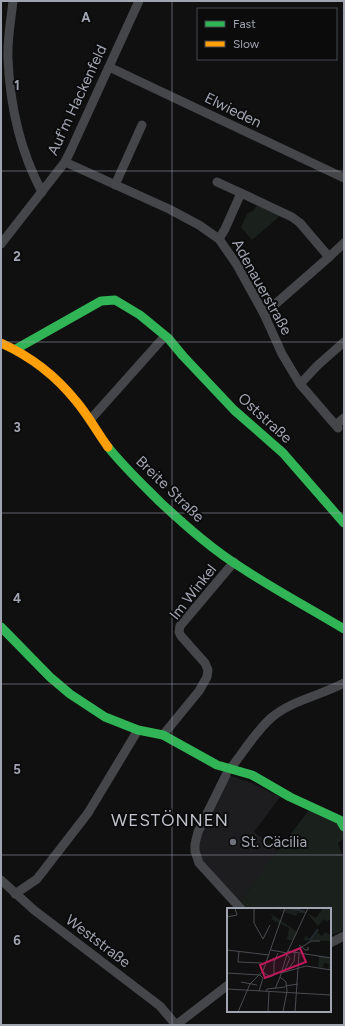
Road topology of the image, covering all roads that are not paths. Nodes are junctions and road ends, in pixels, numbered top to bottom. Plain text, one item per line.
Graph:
1 (13, 1) edge
2 (139, 1) edge
3 (109, 67) junction
4 (142, 125) dead end
5 (65, 162) junction
6 (344, 178) edge
7 (217, 182) dead end
8 (115, 185) junction
9 (42, 192) junction
10 (241, 194) junction
11 (219, 239) junction
12 (344, 243) edge
13 (1, 244) edge
14 (329, 257) junction
15 (264, 314) junction
16 (165, 336) junction
17 (344, 342) edge
18 (1, 343) edge
19 (16, 349) junction
20 (300, 384) junction
21 (344, 418) edge
22 (90, 420) junction
23 (344, 523) edge
24 (234, 562) junction
25 (1, 626) edge
26 (344, 629) edge
27 (344, 683) edge
28 (138, 730) junction
29 (163, 735) junction
30 (228, 772) junction
31 (343, 821) edge
32 (1, 880) edge
33 (15, 894) junction
34 (240, 908) edge
35 (344, 936) edge
36 (331, 942) edge
37 (227, 986) edge
38 (176, 1025) edge

1 - 9 street
2 - 3 street, Auf'm Hackenfeld
3 - 5 street, Auf'm Hackenfeld
3 - 6 street, Elwieden
4 - 8 street
5 - 8 street, Adenauerstraße
5 - 9 street, Auf'm Hackenfeld
7 - 10 street
8 - 11 street, Adenauerstraße
9 - 13 street, Auf'm Hackenfeld
10 - 11 street
10 - 14 street
11 - 15 street, Adenauerstraße
12 - 14 street
14 - 15 street
15 - 20 street, Adenauerstraße
16 - 19 street, Oststraße
16 - 22 street
16 - 23 street, Oststraße
17 - 20 street
18 - 19 street, Breite Straße
19 - 22 street, Breite Straße
20 - 21 street, Adenauerstraße
22 - 24 street, Breite Straße
24 - 26 street, Breite Straße
24 - 29 street, Im Winkel
25 - 28 street
27 - 30 street
28 - 29 street
28 - 33 street
29 - 30 street
30 - 31 street
30 - 34 street
32 - 33 street, Weststraße
33 - 38 street, Weststraße
35 - 36 street
37 - 38 street

